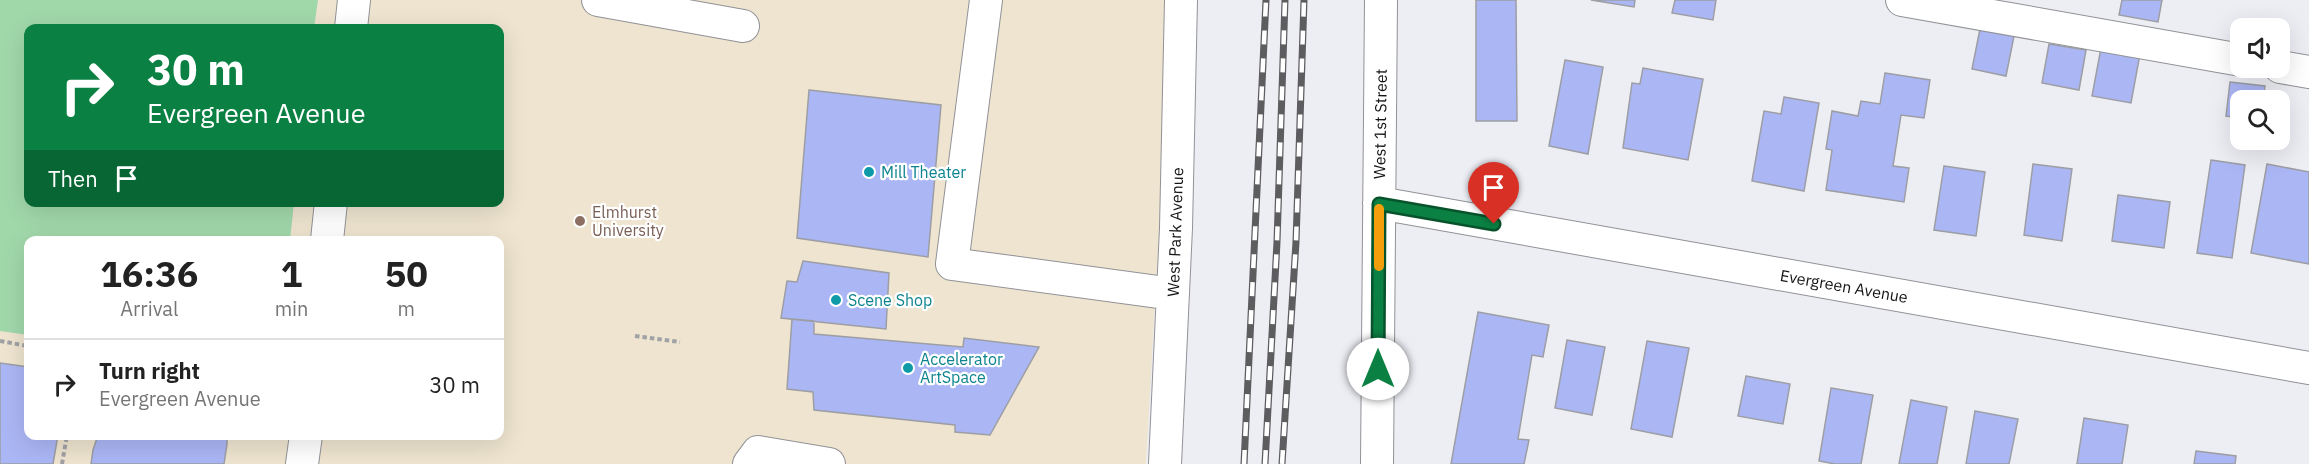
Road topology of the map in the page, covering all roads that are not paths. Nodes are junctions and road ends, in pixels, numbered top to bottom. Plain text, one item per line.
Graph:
1 (354, 0) edge
2 (598, 0) edge
3 (986, 0) edge
4 (1181, 0) edge
5 (1382, 0) edge
6 (1902, 0) edge
7 (351, 24) edge
8 (743, 26) dead end
9 (2230, 58) edge
10 (2290, 69) edge
11 (2309, 72) edge
12 (1379, 204) junction
13 (330, 207) edge
14 (327, 236) edge
15 (1173, 294) junction
16 (2309, 368) edge
17 (305, 440) edge
18 (753, 458) edge
19 (302, 464) edge
20 (829, 464) edge
21 (1165, 464) edge
22 (1377, 464) edge

1 - 7 street
2 - 8 street
3 - 15 street
4 - 15 street, West Park Avenue
5 - 12 street, West 1st Street
6 - 9 street
10 - 11 street
12 - 16 street, Evergreen Avenue
12 - 22 street, West 1st Street
13 - 14 street
15 - 21 street, West Park Avenue
17 - 19 street
18 - 20 street

